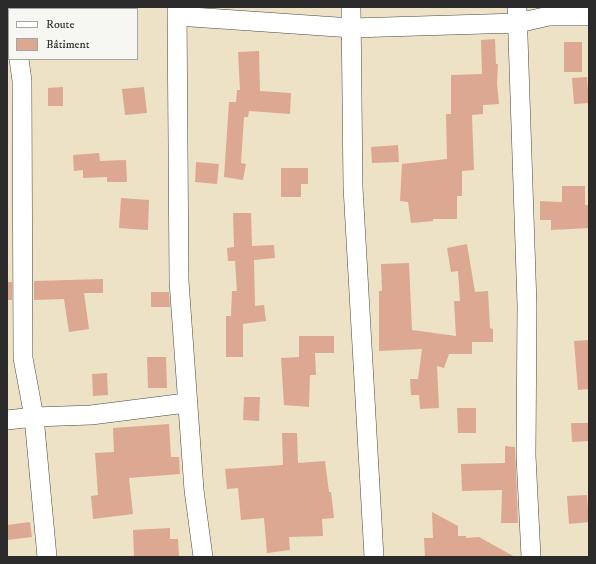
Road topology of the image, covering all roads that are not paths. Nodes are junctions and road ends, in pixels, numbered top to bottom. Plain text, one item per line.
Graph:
1 (351, 7) edge
2 (177, 12) edge
3 (517, 15) edge
4 (589, 16) edge
5 (352, 28) junction
6 (19, 60) edge
7 (186, 403) junction
8 (34, 417) junction
9 (7, 420) edge
10 (47, 557) edge
11 (203, 557) edge
12 (374, 557) edge
13 (531, 557) edge

1 - 5 street
2 - 5 street
2 - 7 street
3 - 4 street
3 - 5 street
3 - 13 street
5 - 12 street
6 - 8 street
7 - 8 street
7 - 11 street
8 - 9 street
8 - 10 street

